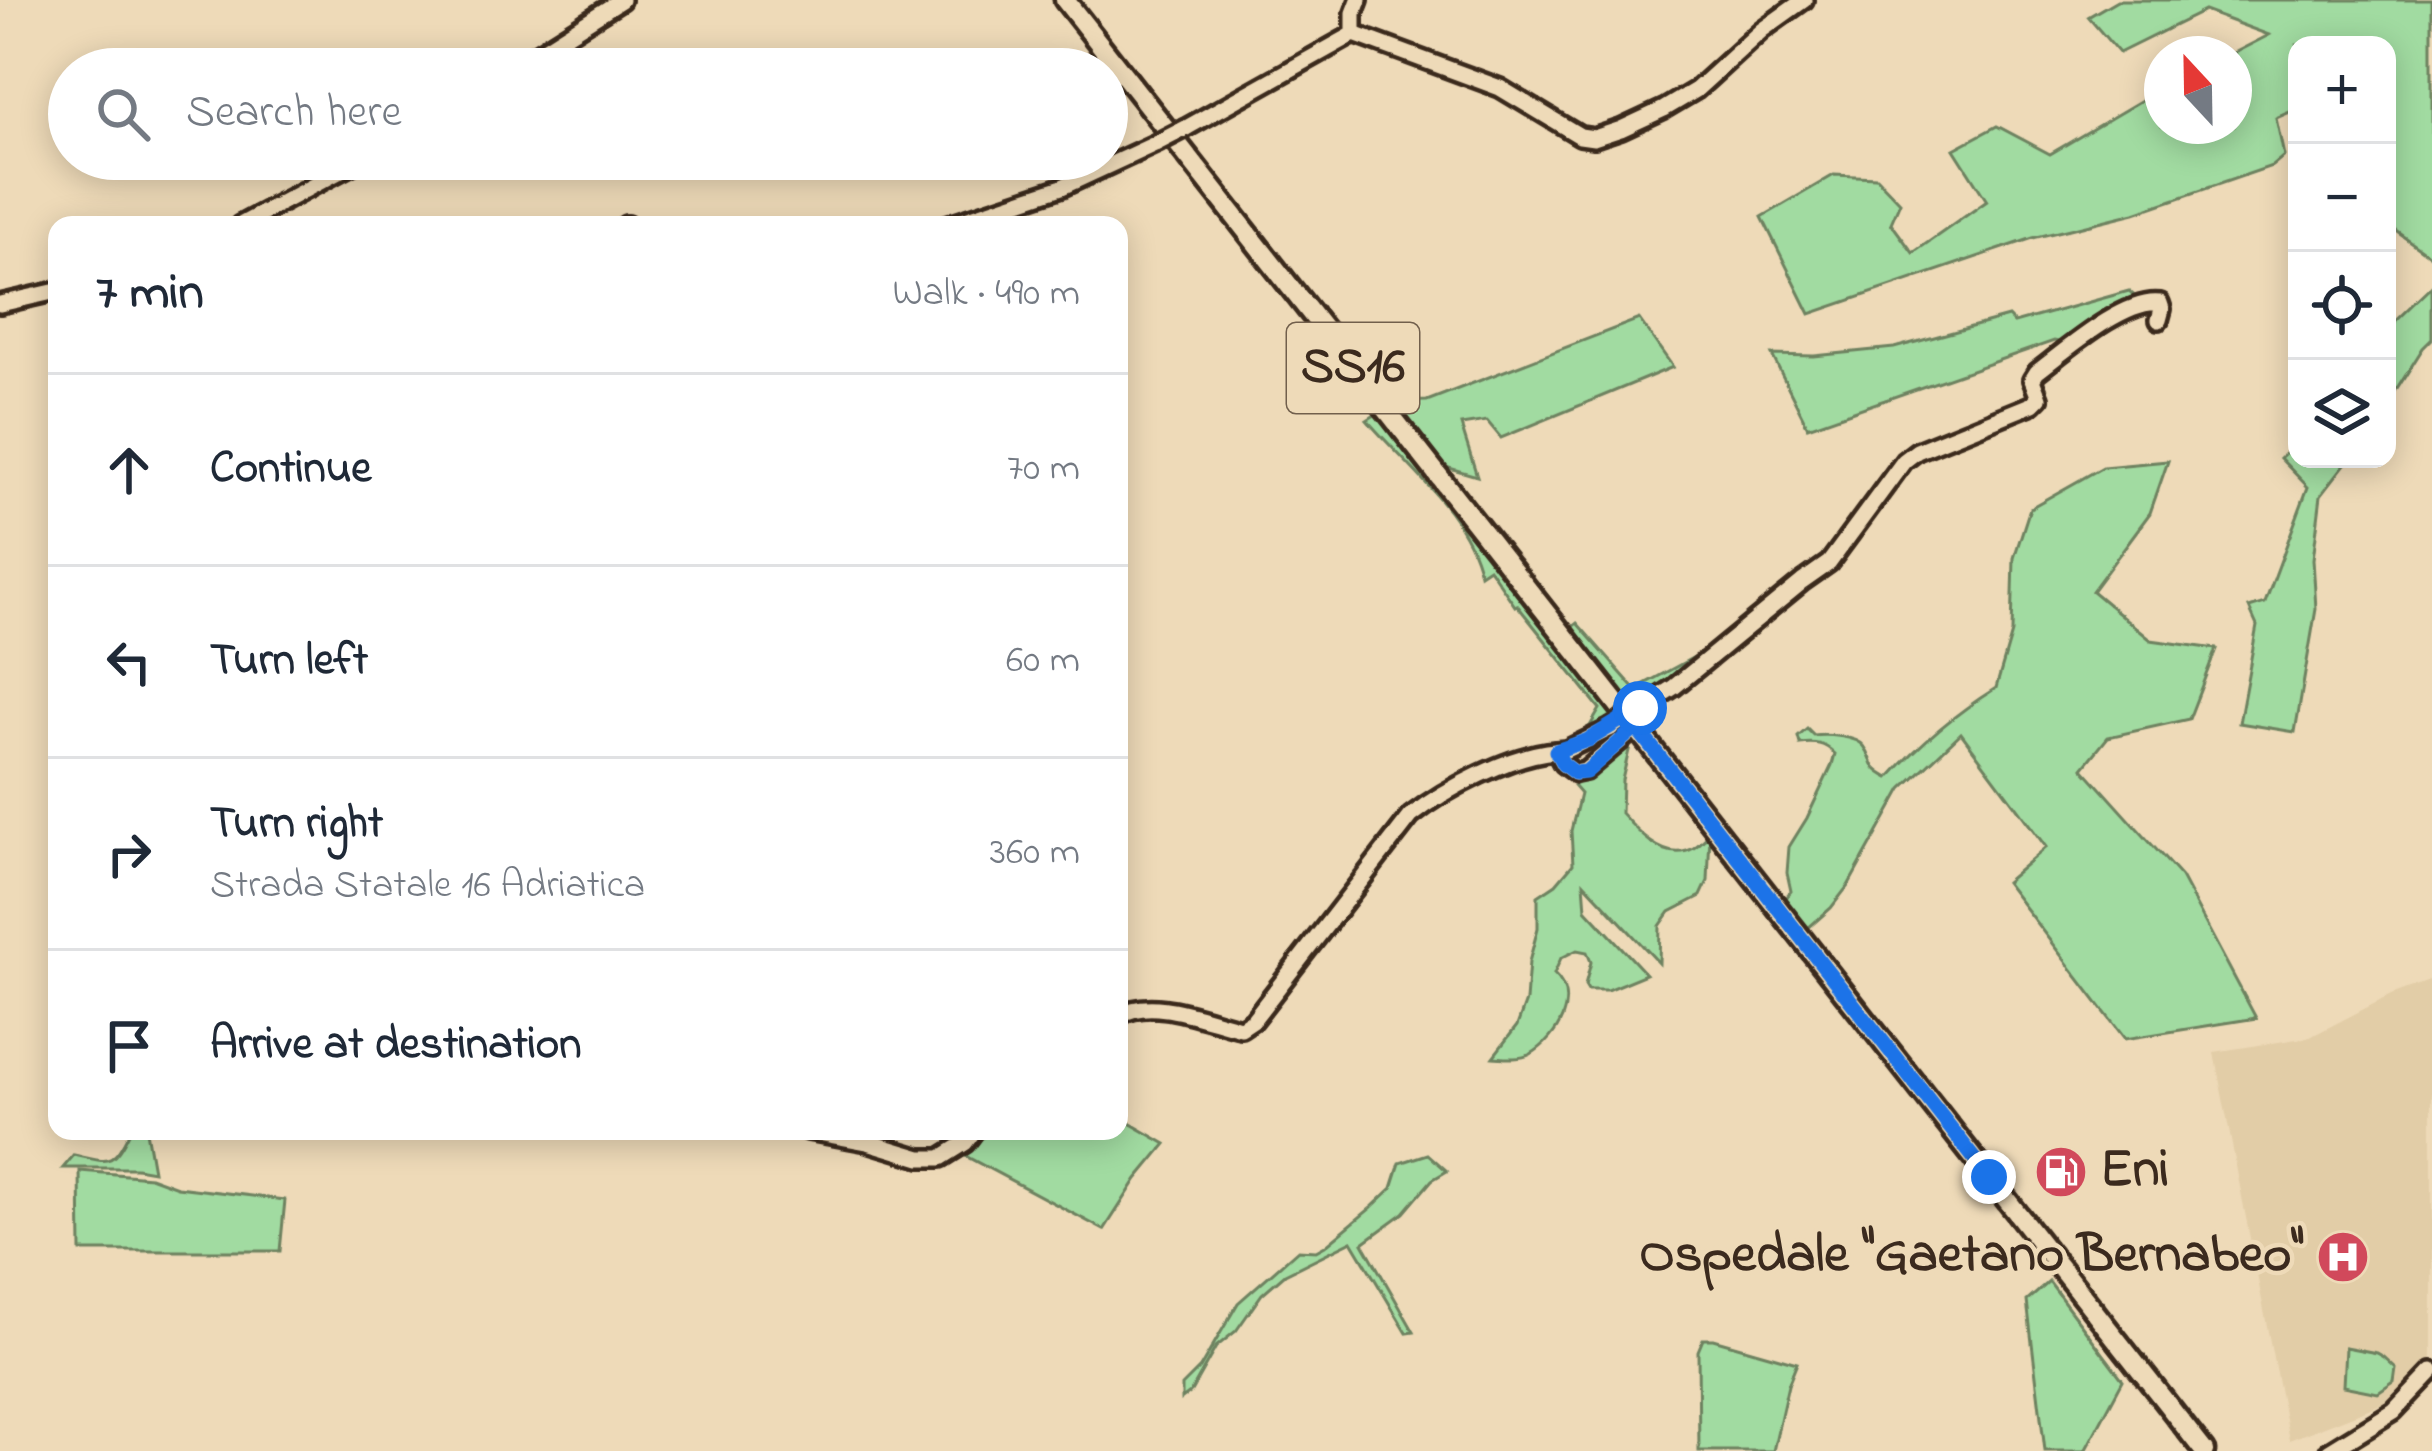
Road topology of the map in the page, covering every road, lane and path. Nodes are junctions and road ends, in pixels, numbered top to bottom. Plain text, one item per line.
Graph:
1 (621, 0) edge
2 (1066, 0) edge
3 (1359, 0) edge
4 (1804, 0) edge
5 (1354, 34) junction
6 (545, 48) edge
7 (1104, 48) edge
8 (1128, 78) edge
9 (1128, 156) edge
10 (324, 180) edge
11 (1077, 180) edge
12 (257, 216) edge
13 (974, 216) edge
14 (48, 293) edge
15 (0, 304) edge
16 (2159, 320) dead end
17 (1640, 723) junction
18 (1556, 751) junction
19 (1128, 1010) edge
20 (857, 1140) edge
21 (967, 1140) edge
22 (2432, 1371) edge
23 (2204, 1451) edge
24 (2329, 1451) edge

1 - 6 street
2 - 7 main road, SS16
3 - 5 street
4 - 5 street
5 - 9 street, bridge
8 - 17 main road, SS16
10 - 12 street
11 - 13 street, bridge
14 - 15 street
16 - 17 street
17 - 18 street, bridge
17 - 18 street
17 - 23 main road, SS16
18 - 19 street
20 - 21 street
22 - 24 street

